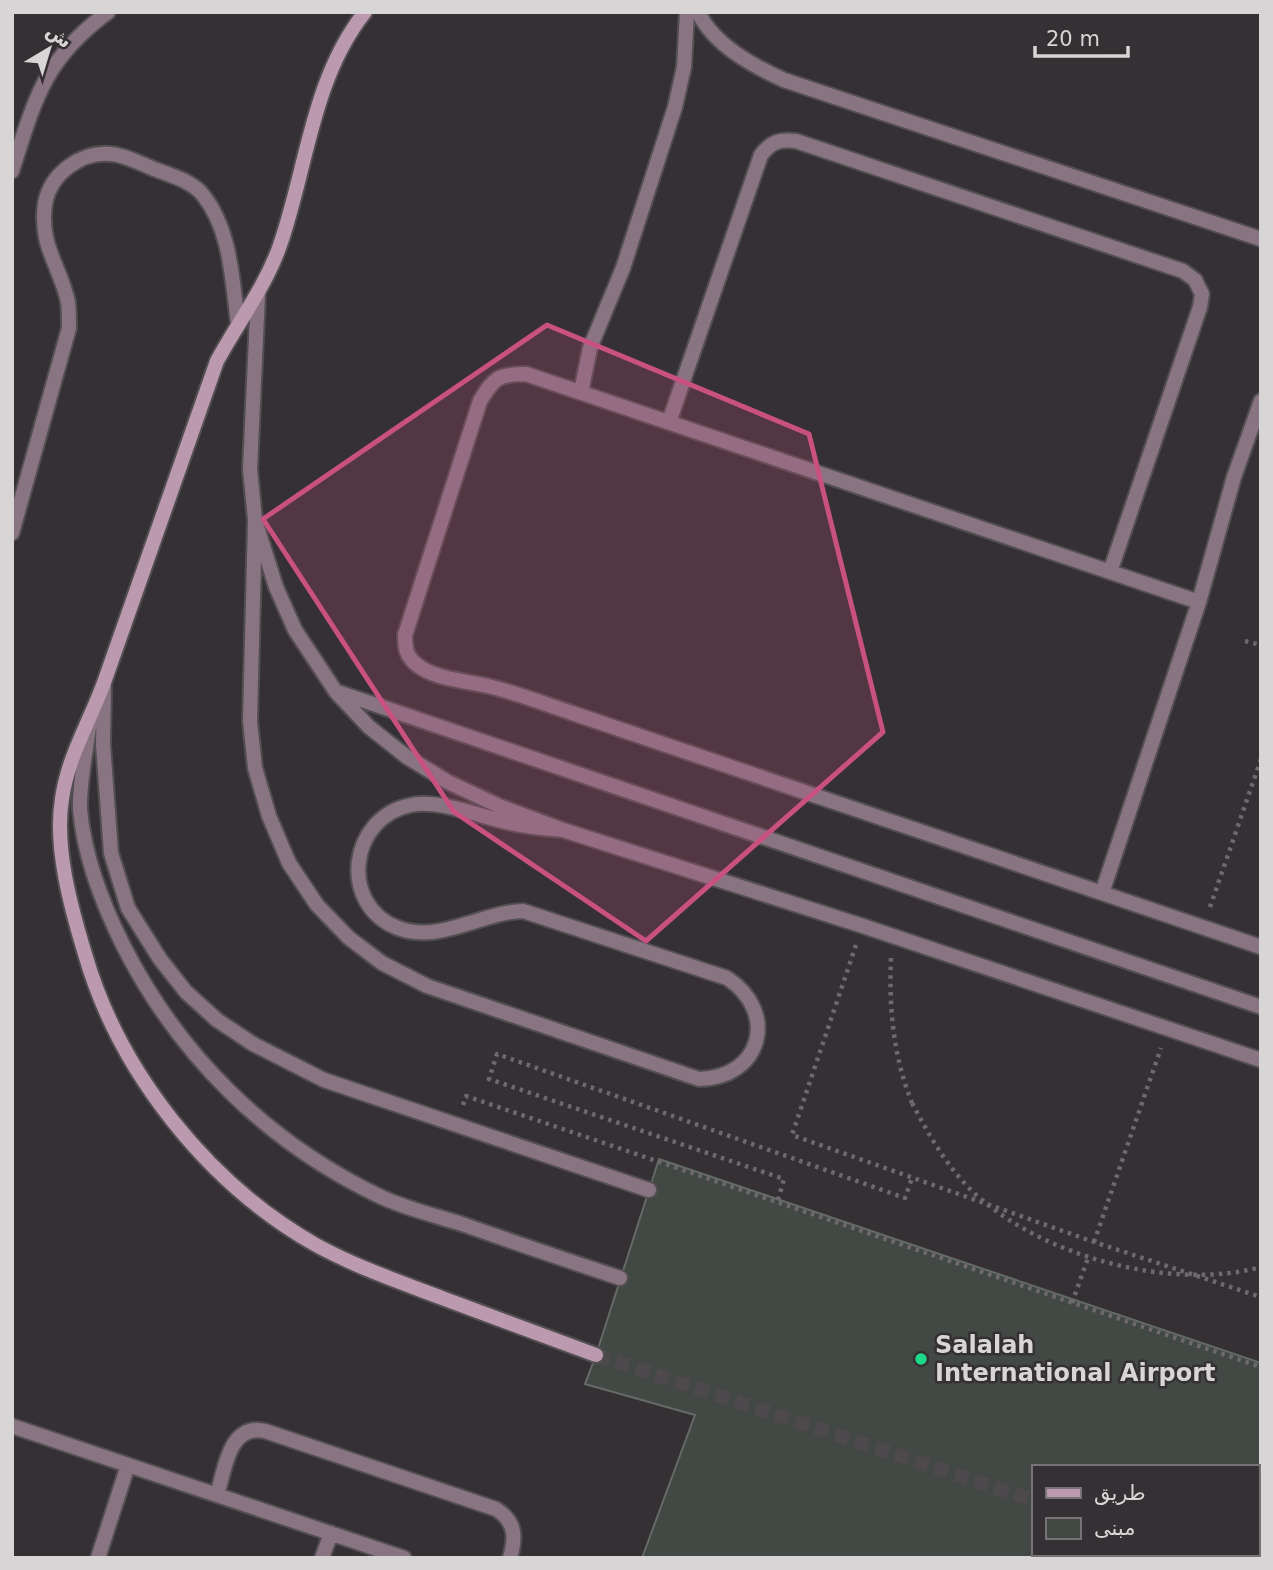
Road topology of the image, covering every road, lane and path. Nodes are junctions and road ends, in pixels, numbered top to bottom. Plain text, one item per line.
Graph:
1 (108, 12) edge
2 (365, 12) edge
3 (687, 12) edge
4 (698, 12) edge
5 (12, 171) edge
6 (1261, 239) edge
7 (258, 294) junction
8 (238, 323) junction
9 (581, 392) junction
10 (1261, 401) edge
11 (669, 422) junction
12 (255, 520) junction
13 (12, 533) edge
14 (1110, 572) junction
15 (1199, 602) junction
16 (1245, 641) dead end
17 (1261, 645) edge
18 (104, 683) junction
19 (337, 692) junction
20 (90, 715) junction
21 (563, 830) junction
22 (1102, 893) junction
23 (128, 908) junction
24 (109, 917) junction
25 (1261, 947) edge
26 (867, 949) dead end
27 (879, 953) dead end
28 (891, 957) junction
29 (904, 962) dead end
30 (1261, 1007) edge
31 (1148, 1044) dead end
32 (1173, 1053) dead end
33 (1261, 1060) edge
34 (457, 1124) junction
35 (912, 1178) junction
36 (649, 1190) dead end
37 (778, 1200) junction
38 (1089, 1255) junction
39 (1261, 1267) edge
40 (620, 1278) dead end
41 (1261, 1297) edge
42 (1072, 1303) junction
43 (596, 1354) tunnel mouth
44 (1261, 1367) edge
45 (12, 1426) edge
46 (128, 1465) junction
47 (217, 1495) junction
48 (331, 1533) junction
49 (382, 1554) edge
50 (98, 1558) edge
51 (322, 1558) edge
52 (404, 1558) edge
53 (510, 1558) edge

1 - 5 lane
2 - 7 street
3 - 9 lane
4 - 6 lane
7 - 8 street
7 - 12 lane
8 - 13 lane
8 - 18 street
9 - 11 lane
9 - 22 lane
10 - 15 lane
11 - 14 lane
11 - 14 lane
12 - 19 lane
12 - 21 lane
14 - 15 lane
15 - 22 lane
16 - 17 path
18 - 20 street
18 - 23 lane
19 - 21 lane
19 - 30 lane
20 - 24 lane
20 - 43 street
21 - 33 lane
22 - 25 lane
23 - 24 lane
23 - 34 lane
24 - 40 lane
26 - 35 path
27 - 28 path
28 - 29 path
28 - 38 path, bridge
31 - 32 path
34 - 36 lane
34 - 37 path
35 - 37 path
35 - 41 path
37 - 42 path
38 - 39 path, bridge
38 - 42 path
42 - 44 path
45 - 46 lane
46 - 47 lane
46 - 50 lane
47 - 48 lane
47 - 53 lane
48 - 49 lane
48 - 51 lane
49 - 52 lane

